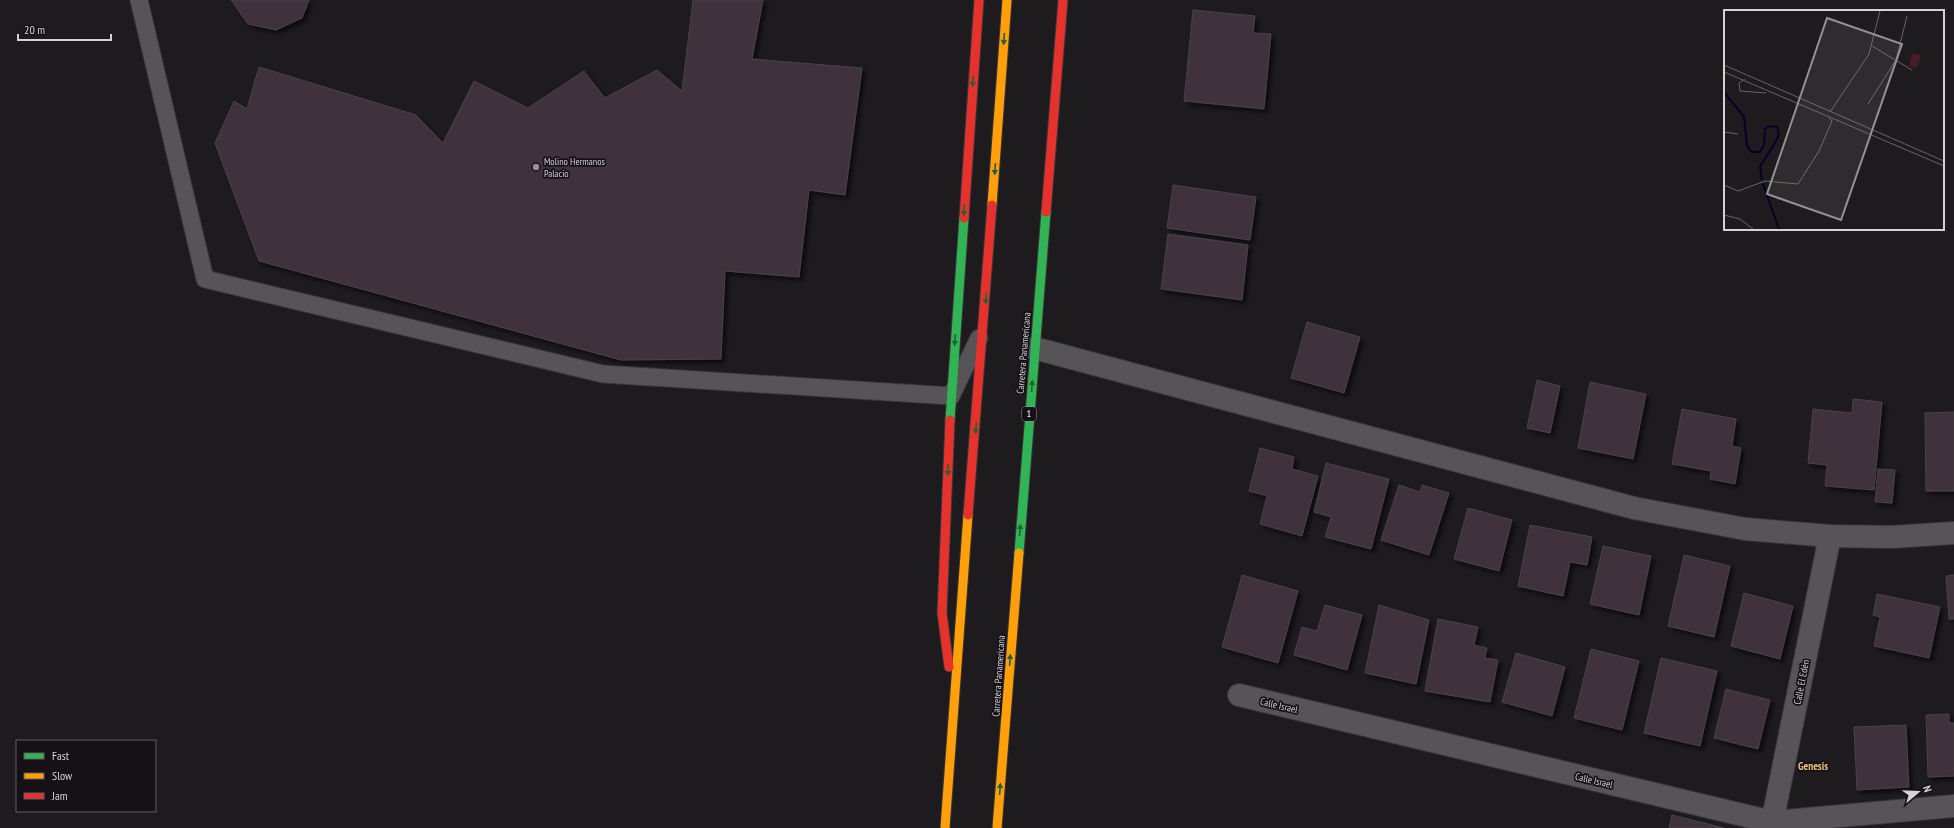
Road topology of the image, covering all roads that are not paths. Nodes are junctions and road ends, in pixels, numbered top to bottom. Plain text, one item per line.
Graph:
1 (140, 0) edge
2 (979, 0) edge
3 (1006, 0) edge
4 (1063, 0) edge
5 (1045, 110) dead end
6 (1050, 164) junction
7 (984, 329) junction
8 (1034, 348) junction
9 (951, 396) junction
10 (1954, 533) edge
11 (1830, 536) junction
12 (1239, 695) dead end
13 (954, 712) junction
14 (1954, 806) edge
15 (1772, 825) edge
16 (945, 828) edge
17 (997, 828) edge

1 - 9 lane
2 -> 9 highway
3 -> 7 highway
4 - 6 highway, Carretera Panamericana / 1
5 - 6 highway
6 - 8 highway, Carretera Panamericana / 1
7 - 9 lane
7 -> 13 highway
8 - 11 street
17 -> 8 highway, Carretera Panamericana / 1
9 -> 13 highway
10 - 11 street
11 - 15 street, Calle El Edén
12 - 15 street, Calle Israel
13 - 16 highway
14 - 15 street, Calle Israel

